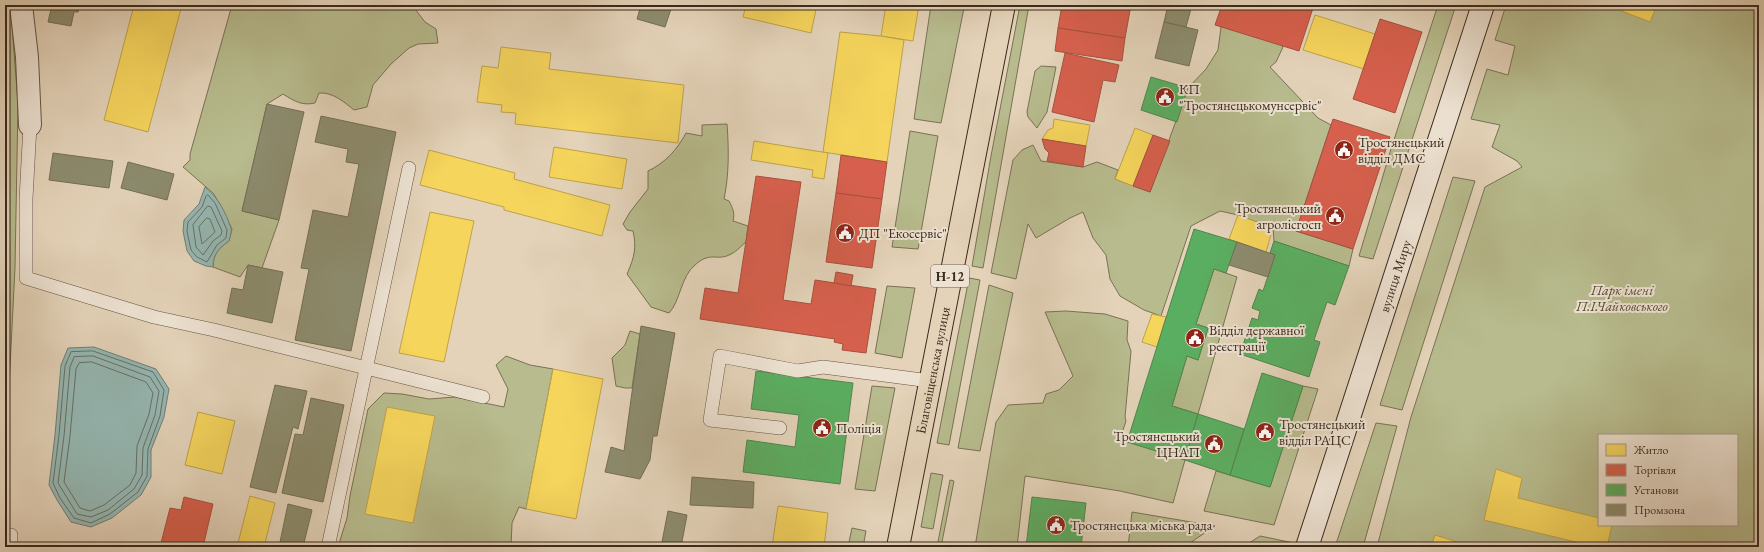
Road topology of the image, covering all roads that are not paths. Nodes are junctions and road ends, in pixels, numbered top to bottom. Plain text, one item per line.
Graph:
1 (21, 5) edge
2 (1004, 5) edge
3 (1483, 5) edge
4 (30, 125) joint
5 (409, 168) dead end
6 (367, 368) junction
7 (930, 381) junction
8 (483, 397) dead end
9 (780, 428) dead end
10 (328, 547) edge
11 (898, 547) edge
12 (1307, 547) edge

1 - 4 street
2 - 7 main road, Благовіщенська вулиця / Н-12
3 - 12 street, вулиця Миру
4 - 6 lane
5 - 6 lane
6 - 8 lane
6 - 10 lane
7 - 9 lane
7 - 11 main road, Благовіщенська вулиця / Н-12

